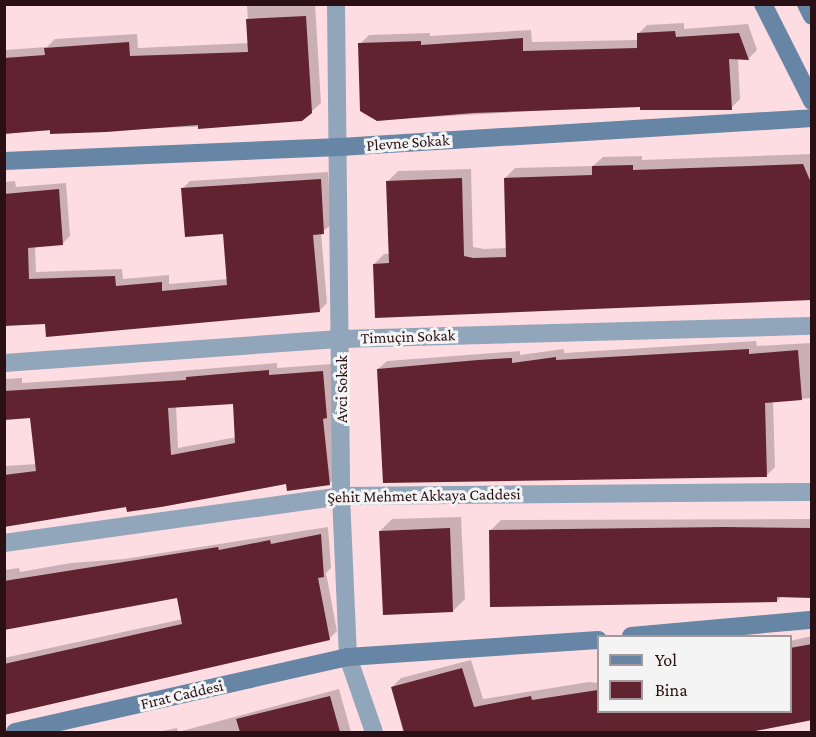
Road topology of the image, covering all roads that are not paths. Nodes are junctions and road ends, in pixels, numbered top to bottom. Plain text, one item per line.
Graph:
1 (336, 4) edge
2 (763, 4) edge
3 (806, 4) edge
4 (812, 16) edge
5 (812, 101) edge
6 (812, 118) edge
7 (340, 147) junction
8 (4, 160) edge
9 (812, 326) edge
10 (342, 339) junction
11 (4, 363) edge
12 (812, 492) edge
13 (341, 496) junction
14 (4, 543) edge
15 (812, 620) edge
16 (642, 635) edge
17 (597, 640) edge
18 (348, 657) junction
19 (15, 732) edge
20 (374, 732) edge

1 - 7 street, Avci Sokak
2 - 5 street
3 - 4 street
6 - 7 street, Plevne Sokak
7 - 8 street, Plevne Sokak
7 - 10 street, Avci Sokak
9 - 10 street, Timuçin Sokak
10 - 11 street, Timuçin Sokak
10 - 13 street, Avci Sokak
12 - 13 street, Şehit Mehmet Akkaya Caddesi
13 - 14 street, Şehit Mehmet Akkaya Caddesi
13 - 18 street, Avci Sokak
15 - 16 street
17 - 18 street, Fırat Caddesi
18 - 19 street, Fırat Caddesi
18 - 20 street, Avci Sokak

